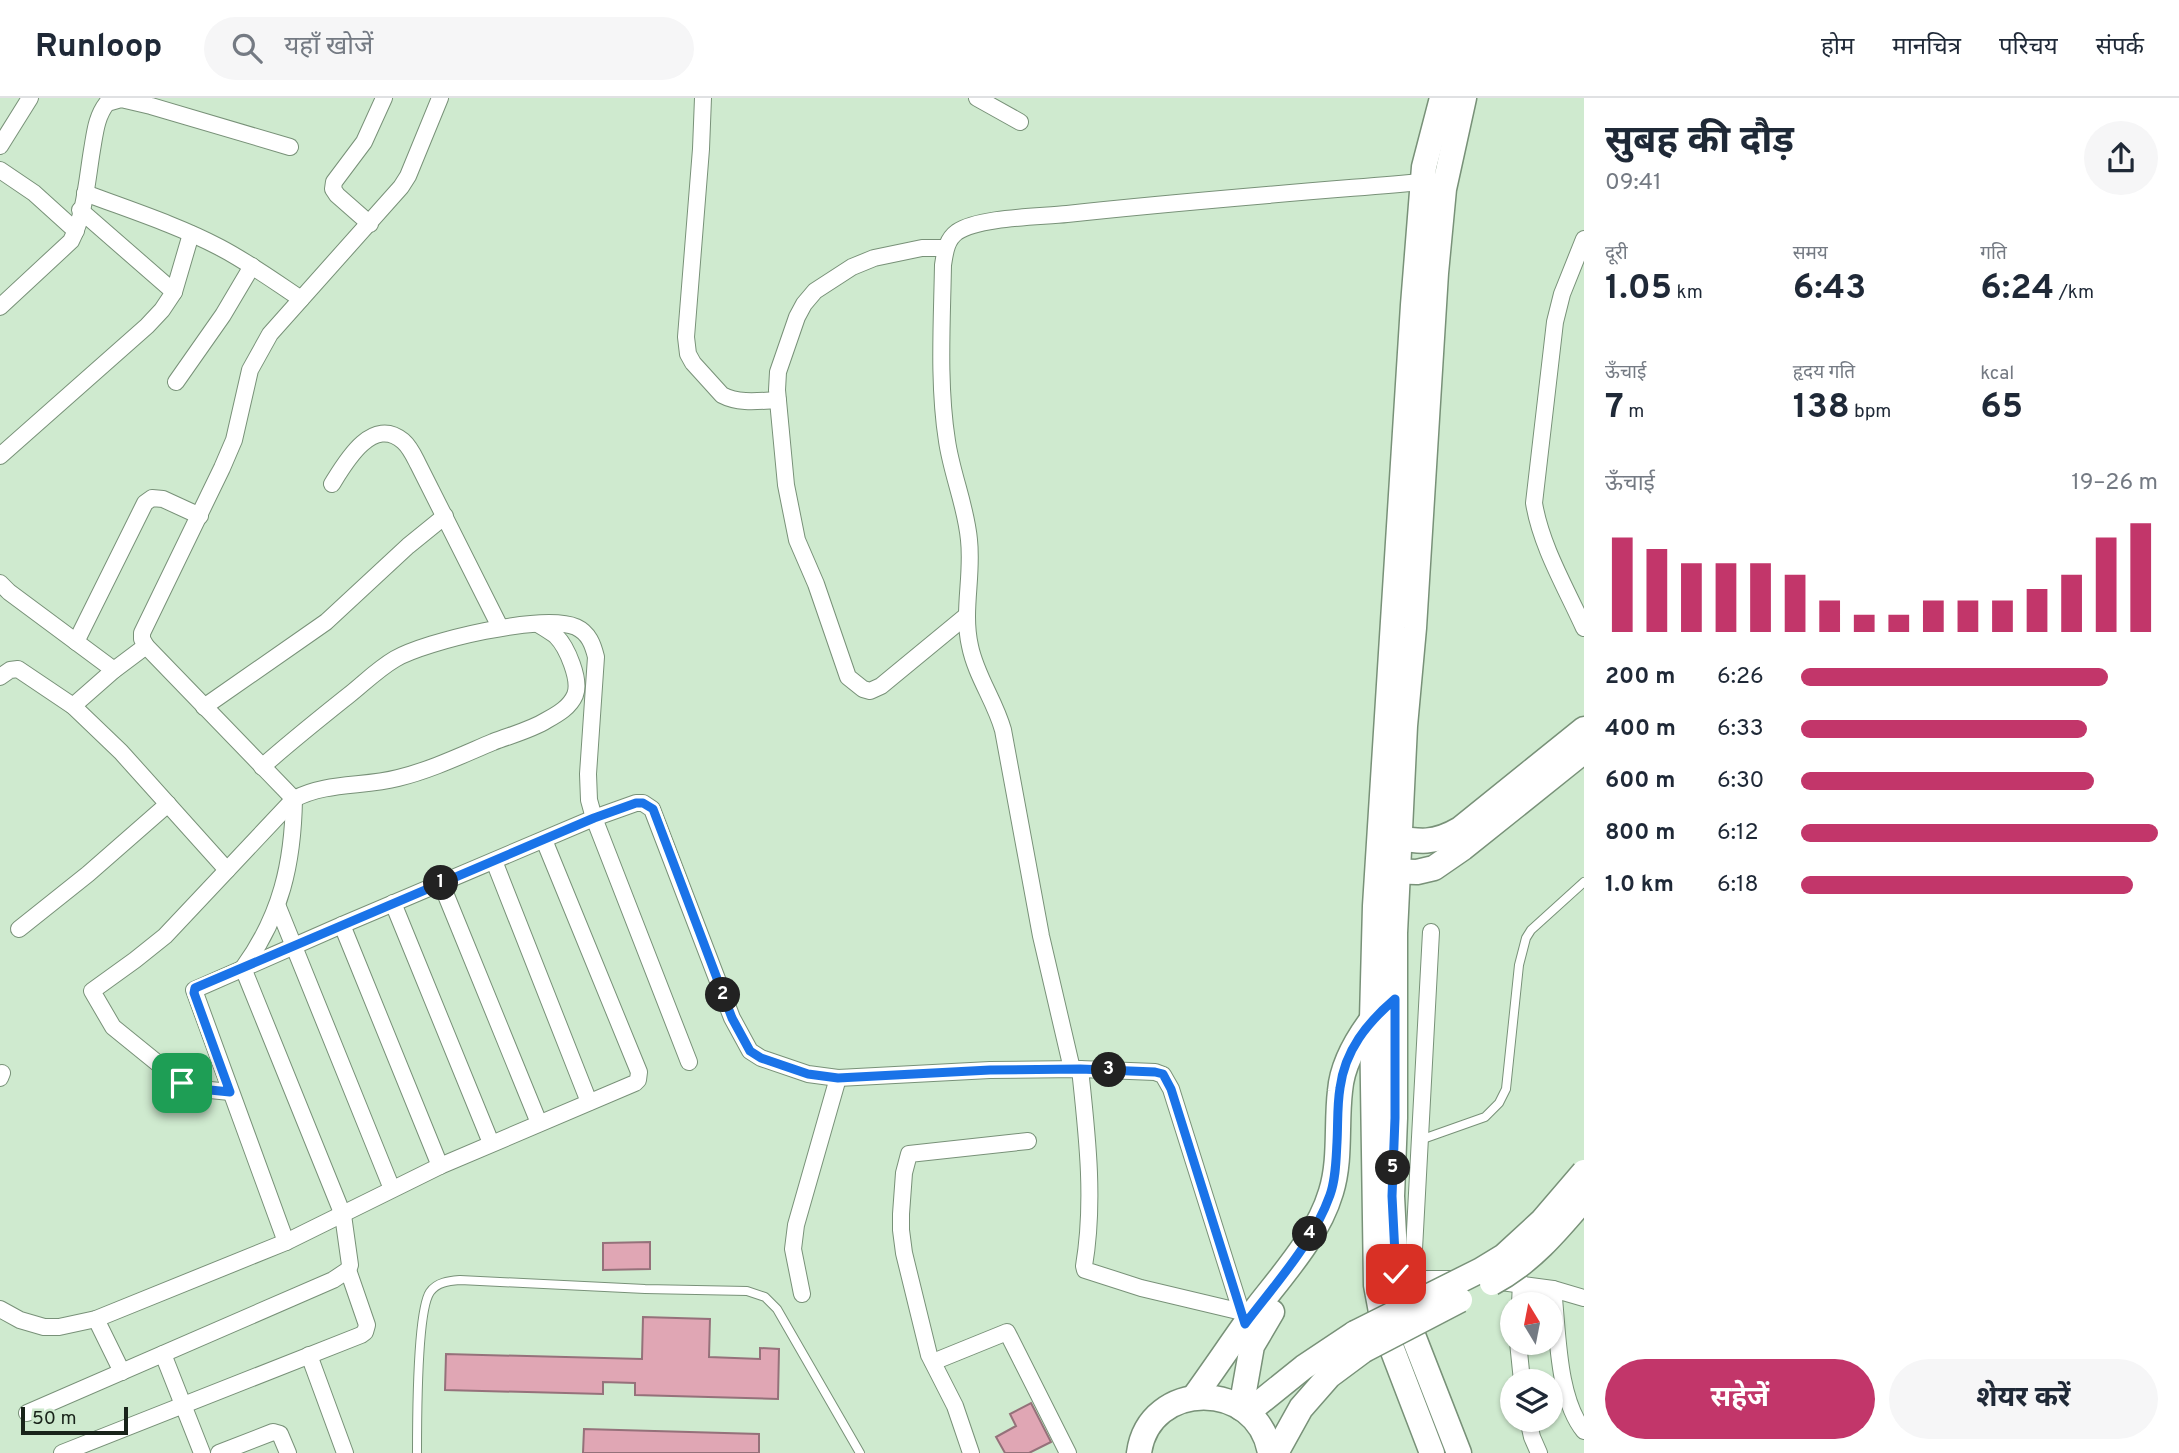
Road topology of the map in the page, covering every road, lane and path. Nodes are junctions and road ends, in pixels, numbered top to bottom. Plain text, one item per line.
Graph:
1 (30, 98) edge
2 (384, 98) edge
3 (440, 98) edge
4 (704, 98) edge
5 (977, 98) edge
6 (1442, 98) edge
7 (1464, 98) edge
8 (152, 102) edge
9 (1020, 122) dead end
10 (5, 127) edge
11 (0, 146) edge
12 (290, 147) dead end
13 (0, 170) edge
14 (1423, 182) junction
15 (85, 193) junction
16 (80, 210) junction
17 (370, 224) junction
18 (76, 231) junction
19 (191, 234) junction
20 (1584, 239) edge
21 (945, 248) junction
22 (252, 266) junction
23 (174, 292) junction
24 (301, 299) junction
25 (0, 307) edge
26 (176, 382) dead end
27 (778, 400) junction
28 (0, 456) edge
29 (332, 484) dead end
30 (200, 516) junction
31 (445, 516) junction
32 (0, 583) edge
33 (966, 616) junction
34 (538, 624) junction
35 (500, 628) junction
36 (1584, 628) edge
37 (76, 642) junction
38 (146, 646) junction
39 (114, 670) junction
40 (0, 677) edge
41 (73, 706) junction
42 (204, 707) junction
43 (1584, 729) edge
44 (1584, 751) edge
45 (262, 767) junction
46 (294, 799) junction
47 (168, 804) junction
48 (594, 818) junction
49 (1390, 837) junction
50 (544, 839) junction
51 (494, 861) junction
52 (227, 870) junction
53 (1388, 871) junction
54 (1584, 882) edge
55 (441, 883) junction
56 (393, 903) junction
57 (278, 907) junction
58 (342, 925) junction
59 (19, 929) dead end
60 (1431, 932) dead end
61 (294, 946) junction
62 (243, 968) junction
63 (1395, 999) junction
64 (1372, 1019) junction
65 (689, 1062) dead end
66 (1076, 1069) junction
67 (838, 1078) junction
68 (230, 1092) junction
69 (589, 1102) junction
70 (539, 1123) junction
71 (1420, 1140) junction
72 (1028, 1142) dead end
73 (491, 1143) junction
74 (440, 1166) junction
75 (1584, 1172) edge
76 (392, 1189) junction
77 (1584, 1199) edge
78 (343, 1216) junction
79 (286, 1242) junction
80 (348, 1270) junction
81 (1521, 1283) junction
82 (1404, 1286) junction
83 (1553, 1289) junction
84 (1521, 1292) edge
85 (802, 1294) dead end
86 (1584, 1298) edge
87 (0, 1309) edge
88 (96, 1319) junction
89 (1246, 1327) junction
90 (1359, 1342) junction
91 (163, 1354) junction
92 (309, 1355) junction
93 (933, 1362) junction
94 (122, 1372) junction
95 (1194, 1397) junction
96 (183, 1404) junction
97 (1244, 1410) junction
98 (27, 1413) dead end
99 (1584, 1431) edge
100 (1531, 1432) edge
101 (62, 1453) edge
102 (202, 1453) edge
103 (219, 1453) edge
104 (288, 1453) edge
105 (345, 1453) edge
106 (416, 1453) edge
107 (860, 1453) edge
108 (971, 1453) edge
109 (1068, 1453) edge
110 (1139, 1453) edge
111 (1270, 1453) edge
112 (1276, 1453) edge
113 (1432, 1453) edge
114 (1459, 1453) edge
115 (1539, 1453) edge

1 - 10 street
2 - 17 street
3 - 17 street
4 - 27 street
5 - 9 street
6 - 14 main road
7 - 49 main road
8 - 12 street
8 - 15 street
10 - 11 street
13 - 18 street
14 - 21 street
14 - 49 main road
15 - 16 street
15 - 19 street
16 - 18 street
16 - 23 street
17 - 24 street
18 - 25 street
19 - 22 street
19 - 23 street
20 - 36 street
21 - 27 street
21 - 33 street
22 - 24 street
22 - 26 street
23 - 28 street
24 - 30 street
27 - 33 street
29 - 31 street
30 - 37 street
30 - 38 street
31 - 35 street
31 - 42 street
32 - 37 street
33 - 66 street
34 - 35 street
34 - 46 street
34 - 48 street
35 - 45 street
37 - 39 street
38 - 39 street
38 - 42 street
39 - 41 street
40 - 41 street
41 - 47 street
42 - 45 street
43 - 49 main road
44 - 53 main road
45 - 46 street
46 - 52 street
46 - 57 street
47 - 52 street
47 - 59 street
48 - 50 street
48 - 65 street
48 - 67 street
49 - 53 main road
50 - 51 street
50 - 69 street
51 - 55 street
51 - 69 street
52 - 68 street
53 - 63 main road
53 - 64 main road
54 - 71 lane
55 - 56 street
55 - 70 street
56 - 58 street
56 - 73 street
57 - 61 street
57 - 62 street
58 - 61 street
58 - 74 street
60 - 71 street
61 - 62 street
61 - 76 street
62 - 68 street
62 - 78 street
63 - 64 main road
63 - 82 main road
64 - 89 main road
64 - 113 main road
66 - 67 street
66 - 89 street
66 - 89 street
67 - 85 street
68 - 79 street
69 - 70 street
70 - 73 street
71 - 82 street
72 - 93 street
73 - 74 street
74 - 76 street
75 - 90 main road, bridge
76 - 78 street
77 - 90 main road, bridge
78 - 79 street
78 - 80 street
79 - 88 street
80 - 91 street
80 - 92 street
81 - 82 street
81 - 83 street
81 - 84 street
82 - 114 main road
83 - 86 street
83 - 99 street
87 - 88 street
88 - 94 street
89 - 95 main road
89 - 97 main road
90 - 97 main road
90 - 112 main road
91 - 94 street
91 - 96 street
92 - 96 street
92 - 105 street
93 - 108 street
93 - 109 street
94 - 98 street
95 - 97 main road
95 - 110 main road
96 - 101 street
96 - 102 street
97 - 111 main road
100 - 115 street
103 - 104 street
106 - 107 lane

